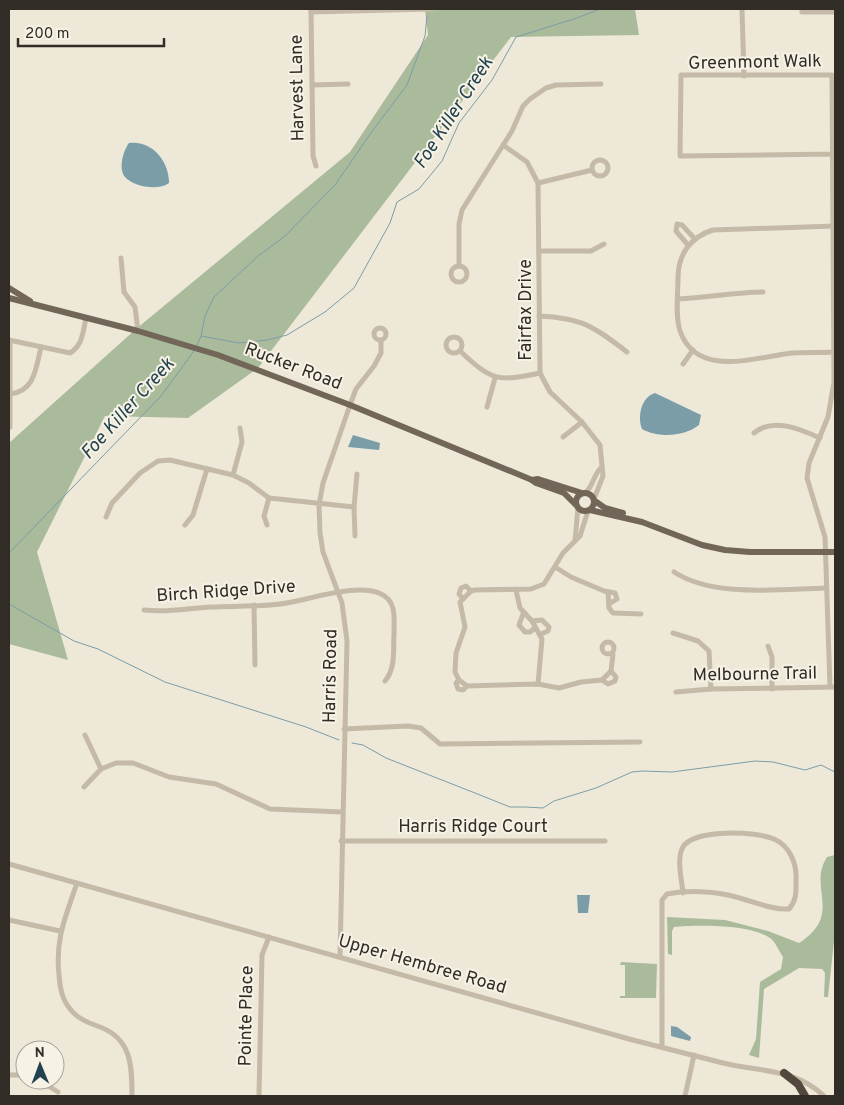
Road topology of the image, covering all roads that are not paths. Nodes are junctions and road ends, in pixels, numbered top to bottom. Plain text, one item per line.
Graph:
1 (432, 9) edge
2 (742, 9) edge
3 (802, 9) edge
4 (311, 10) edge
5 (835, 12) edge
6 (744, 76) junction
7 (348, 84) dead end
8 (601, 84) dead end
9 (312, 85) junction
10 (503, 144) junction
11 (834, 154) junction
12 (316, 166) dead end
13 (592, 170) dead end
14 (538, 183) junction
15 (834, 226) edge
16 (695, 239) junction
17 (604, 244) dead end
18 (688, 245) junction
19 (539, 251) junction
20 (121, 258) dead end
21 (459, 266) dead end
22 (9, 288) edge
23 (764, 292) dead end
24 (9, 298) edge
25 (678, 299) junction
26 (35, 304) junction
27 (539, 316) junction
28 (86, 318) junction
29 (138, 331) junction
30 (9, 340) edge
31 (381, 341) dead end
32 (41, 347) junction
33 (693, 350) junction
34 (460, 351) dead end
35 (627, 352) dead end
36 (834, 352) edge
37 (683, 364) dead end
38 (540, 373) junction
39 (495, 378) junction
40 (10, 394) junction
41 (350, 405) junction
42 (487, 407) dead end
43 (582, 422) junction
44 (10, 427) dead end
45 (240, 428) dead end
46 (754, 433) dead end
47 (563, 438) dead end
48 (820, 438) junction
49 (602, 468) junction
50 (207, 469) junction
51 (356, 474) dead end
52 (233, 475) junction
53 (532, 480) junction
54 (584, 493) junction
55 (269, 498) junction
56 (594, 500) junction
57 (319, 505) junction
58 (577, 506) junction
59 (354, 507) junction
60 (589, 510) junction
61 (106, 517) dead end
62 (642, 522) junction
63 (185, 525) dead end
64 (267, 525) dead end
65 (354, 536) dead end
66 (575, 542) junction
67 (826, 552) junction
68 (835, 552) edge
69 (556, 567) junction
70 (674, 572) dead end
71 (826, 588) junction
72 (516, 590) junction
73 (339, 591) junction
74 (471, 591) junction
75 (464, 599) junction
76 (254, 606) junction
77 (144, 610) dead end
78 (524, 614) junction
79 (641, 614) dead end
80 (532, 621) junction
81 (535, 628) junction
82 (541, 634) junction
83 (673, 634) dead end
84 (768, 646) dead end
85 (612, 654) dead end
86 (255, 665) dead end
87 (385, 682) dead end
88 (538, 684) junction
89 (832, 687) edge
90 (711, 689) junction
91 (772, 689) junction
92 (676, 692) dead end
93 (344, 729) junction
94 (85, 735) dead end
95 (640, 742) dead end
96 (101, 769) junction
97 (84, 787) dead end
98 (342, 812) junction
99 (341, 840) junction
100 (605, 841) dead end
101 (9, 864) edge
102 (77, 883) junction
103 (683, 893) junction
104 (9, 920) edge
105 (60, 931) junction
106 (269, 937) junction
107 (340, 957) junction
108 (662, 1047) junction
109 (694, 1055) junction
110 (784, 1073) junction
111 (55, 1090) edge
112 (58, 1092) dead end
113 (132, 1096) edge
114 (259, 1096) edge
115 (685, 1096) edge
116 (805, 1096) edge
117 (824, 1096) edge

1 - 4 street
2 - 6 street
3 - 5 street
4 - 9 street, Harvest Lane
6 - 11 street, Greenmont Walk
6 - 11 street, Greenmont Walk
7 - 9 street
8 - 10 street
9 - 12 street, Harvest Lane
10 - 14 street, Fairfax Drive
10 - 21 street
11 - 15 street, Greenmont Walk
13 - 14 street
14 - 19 street, Fairfax Drive
15 - 16 street
15 - 36 street, Greenmont Walk
16 - 18 street
16 - 18 street
17 - 19 street
18 - 25 street
19 - 27 street, Fairfax Drive
20 - 29 street
22 - 26 main road, Rucker Road
23 - 25 street
24 - 26 main road, Rucker Road
25 - 33 street
26 - 28 main road, Rucker Road
27 - 35 street
27 - 38 street, Fairfax Drive
28 - 29 main road, Rucker Road
28 - 32 street
29 - 41 main road, Rucker Road
30 - 32 street
30 - 40 street
31 - 41 street, Harris Road
32 - 40 street
33 - 36 street
33 - 37 street
34 - 39 street
36 - 48 street, Greenmont Walk
38 - 39 street
38 - 43 street, Fairfax Drive
39 - 42 street
40 - 44 street
41 - 53 main road, Rucker Road
41 - 57 street, Harris Road
43 - 47 street
43 - 49 street, Fairfax Drive
45 - 52 street
46 - 48 street
48 - 67 street, Greenmont Walk
49 - 54 street
49 - 56 street, Fairfax Drive
50 - 52 street
50 - 61 street
50 - 63 street
51 - 59 street
52 - 55 street
53 - 54 main road, Rucker Road
53 - 58 main road, Rucker Road
54 - 56 main road
54 - 58 main road
55 - 57 street
55 - 64 street
56 - 60 main road
56 - 62 main road
57 - 59 street
57 - 73 street, Harris Road
58 - 60 main road
58 - 66 street
59 - 65 street
60 - 62 main road
60 - 66 street
62 - 67 main road
66 - 69 street
67 - 68 main road
67 - 71 street, Greenmont Walk
69 - 72 street
69 - 79 street
70 - 71 street
71 - 89 street, Greenmont Walk
72 - 74 street
72 - 78 street
73 - 76 street, Birch Ridge Drive
73 - 87 street, Birch Ridge Drive
73 - 93 street, Harris Road
74 - 75 street
74 - 75 street
75 - 88 street
76 - 77 street, Birch Ridge Drive
76 - 86 street
78 - 80 street
78 - 81 street
80 - 81 street
80 - 82 street
81 - 82 street
82 - 88 street
83 - 90 street
84 - 91 street
85 - 88 street
89 - 91 street, Melbourne Trail
90 - 91 street, Melbourne Trail
90 - 92 street, Melbourne Trail
93 - 95 street
93 - 98 street, Harris Road
94 - 96 street
96 - 97 street
96 - 98 street
98 - 99 street, Harris Road
99 - 100 street, Harris Ridge Court
99 - 107 street, Harris Road
101 - 102 street, Upper Hembree Road
102 - 105 street
102 - 106 street, Upper Hembree Road
103 - 103 street
103 - 108 street
104 - 105 street
105 - 113 street
106 - 107 street, Upper Hembree Road
106 - 114 street, Pointe Place
107 - 108 street, Upper Hembree Road
108 - 109 street, Upper Hembree Road
109 - 110 street, Upper Hembree Road
109 - 115 street
110 - 116 highway
110 - 117 street, Upper Hembree Road
111 - 112 street

